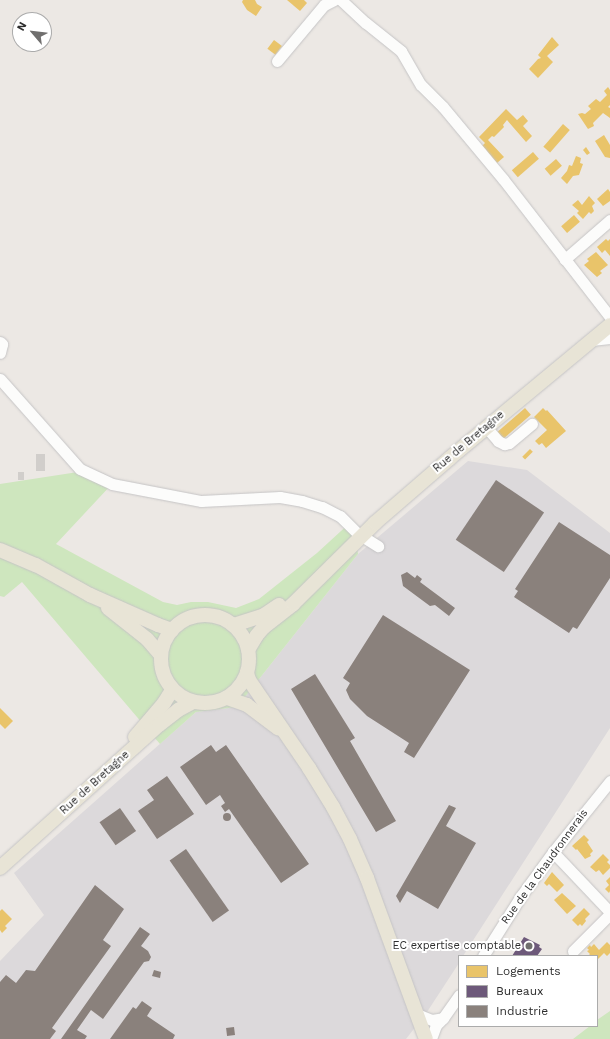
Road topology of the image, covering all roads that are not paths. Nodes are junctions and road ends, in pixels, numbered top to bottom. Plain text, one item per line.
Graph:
1 (334, 0) edge
2 (341, 0) edge
3 (277, 61) dead end
4 (610, 220) edge
5 (565, 259) junction
6 (610, 317) edge
7 (610, 325) edge
8 (610, 338) edge
9 (591, 340) junction
10 (0, 342) edge
11 (0, 353) edge
12 (0, 379) edge
13 (532, 424) dead end
14 (486, 427) junction
15 (362, 535) junction
16 (378, 546) dead end
17 (0, 550) edge
18 (332, 564) junction
19 (90, 595) junction
20 (234, 626) junction
21 (172, 630) junction
22 (248, 650) junction
23 (160, 655) junction
24 (247, 673) junction
25 (172, 690) junction
26 (227, 698) junction
27 (193, 702) junction
28 (285, 733) junction
29 (610, 781) edge
30 (553, 852) junction
31 (0, 859) edge
32 (0, 868) edge
33 (610, 913) edge
34 (573, 951) dead end
35 (484, 955) edge
36 (458, 997) edge
37 (417, 1014) junction
38 (443, 1018) junction
39 (426, 1039) edge
40 (431, 1039) edge

1 - 3 street
2 - 5 street
4 - 5 street
5 - 6 street
7 - 9 main road, Rue de Bretagne
8 - 9 street
9 - 14 main road, Rue de Bretagne
10 - 11 street
12 - 15 street
13 - 14 street
14 - 15 main road, Rue de Bretagne
15 - 16 street
15 - 18 main road, Rue de Bretagne
17 - 19 main road
18 - 20 main road, Rue de Bretagne
18 - 22 main road, Rue de Bretagne
19 - 21 main road
19 - 23 main road
20 - 21 main road
20 - 22 main road
21 - 23 main road
22 - 24 main road
23 - 25 main road
24 - 26 main road
24 - 28 main road
25 - 27 main road
25 - 31 main road, Rue de Bretagne
26 - 27 main road
26 - 28 main road
27 - 32 main road, Rue de Bretagne
28 - 37 main road
29 - 30 street, Rue de la Chaudronnerais
30 - 33 street
30 - 35 street, Rue de la Chaudronnerais
33 - 34 street
36 - 38 street
37 - 38 street
37 - 39 main road
38 - 40 street

